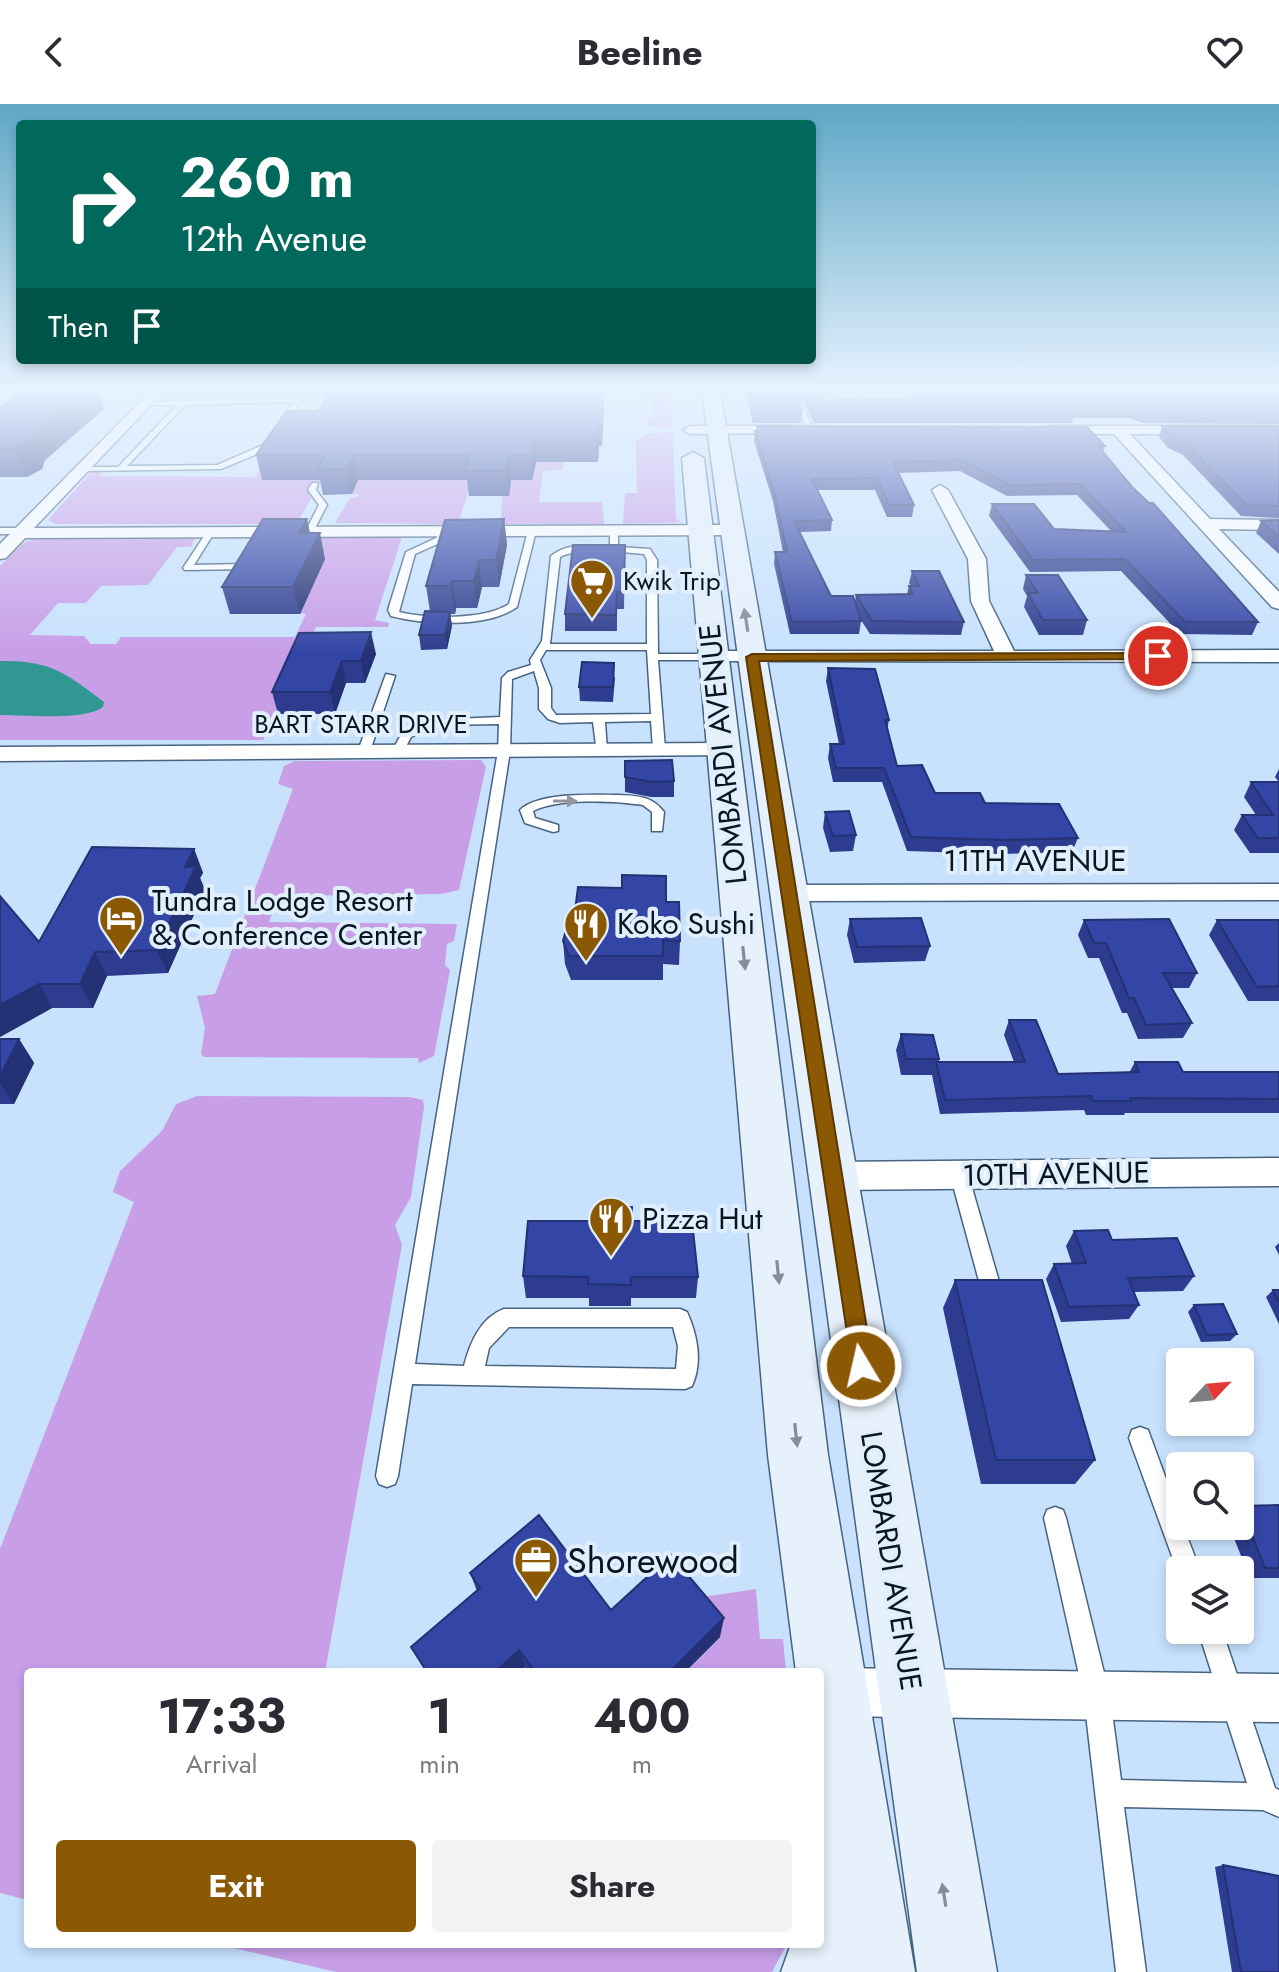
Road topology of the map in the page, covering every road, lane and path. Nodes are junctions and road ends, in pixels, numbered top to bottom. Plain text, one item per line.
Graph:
1 (72, 479) edge
2 (695, 479) edge
3 (724, 479) edge
4 (1164, 479) edge
5 (315, 485) edge
6 (940, 490) dead end
7 (1205, 524) junction
8 (1279, 525) edge
9 (700, 530) junction
10 (732, 530) junction
11 (0, 531) edge
12 (445, 531) junction
13 (532, 531) junction
14 (614, 531) junction
15 (22, 532) junction
16 (264, 532) junction
17 (309, 532) junction
18 (210, 533) junction
19 (613, 549) junction
20 (0, 554) edge
21 (1279, 603) edge
22 (544, 647) junction
23 (652, 652) junction
24 (1007, 656) junction
25 (1279, 656) edge
26 (733, 657) junction
27 (536, 667) junction
28 (390, 676) dead end
29 (656, 717) junction
30 (599, 719) junction
31 (506, 720) junction
32 (659, 749) junction
33 (601, 750) junction
34 (722, 750) junction
35 (364, 751) junction
36 (398, 751) junction
37 (504, 751) junction
38 (0, 754) edge
39 (772, 788) junction
40 (553, 828) dead end
41 (657, 828) dead end
42 (1279, 892) edge
43 (790, 893) junction
44 (1279, 1172) edge
45 (959, 1174) junction
46 (832, 1176) junction
47 (992, 1292) edge
48 (404, 1374) junction
49 (472, 1376) junction
50 (1140, 1438) dead end
51 (387, 1476) dead end
52 (1055, 1518) dead end
53 (1183, 1556) edge
54 (1220, 1644) edge
55 (832, 1692) junction
56 (911, 1693) junction
57 (1097, 1697) junction
58 (1257, 1698) edge
59 (847, 1783) junction
60 (1108, 1793) junction
61 (1272, 1800) edge
62 (821, 1972) edge
63 (875, 1972) edge
64 (957, 1972) edge
65 (1131, 1972) edge

1 - 15 street
2 - 9 main road, LOMBARDI AVENUE
3 - 10 main road, LOMBARDI AVENUE
4 - 7 street
5 - 17 lane
6 - 24 street
7 - 8 street
7 - 21 street
9 - 10 street
9 - 14 street
9 - 26 main road, LOMBARDI AVENUE
26 -> 10 main road, LOMBARDI AVENUE
11 - 15 lane
12 - 13 street
12 - 13 lane
12 - 17 street
13 - 14 street
14 - 19 lane
15 - 18 street
15 - 20 street
16 - 17 street
16 - 18 street
16 - 18 lane
19 - 22 lane
19 - 23 lane
22 - 23 lane
22 - 27 lane
23 - 26 lane
23 - 29 lane
24 - 25 street
24 - 26 street
26 - 34 main road, LOMBARDI AVENUE
26 - 39 main road, LOMBARDI AVENUE
27 - 30 lane
27 - 31 lane
28 - 35 lane
29 - 30 lane
29 - 32 lane
30 - 33 lane
31 - 36 lane
31 - 37 lane
32 - 33 street, BART STARR DRIVE
32 - 34 street, BART STARR DRIVE
33 - 37 street, BART STARR DRIVE
34 - 39 main road
34 -> 55 main road, LOMBARDI AVENUE
35 - 36 street, BART STARR DRIVE
35 - 38 street, BART STARR DRIVE
36 - 37 street, BART STARR DRIVE
37 - 48 lane
39 - 43 main road, LOMBARDI AVENUE
40 -> 41 lane
42 - 43 street, 11TH AVENUE
43 - 46 main road, LOMBARDI AVENUE
44 - 45 street, 10TH AVENUE
45 - 46 street, 10TH AVENUE
45 - 47 lane
46 - 56 main road, LOMBARDI AVENUE
48 - 49 lane
48 - 51 lane
49 - 49 lane
50 - 53 lane
52 - 57 lane
54 - 58 lane
55 - 56 street
55 - 59 main road, LOMBARDI AVENUE
56 - 57 street
64 -> 56 main road, LOMBARDI AVENUE
57 - 58 street
57 - 60 lane
58 - 61 lane
59 - 62 main road
59 - 63 main road, LOMBARDI AVENUE
60 - 61 lane
60 - 65 lane

